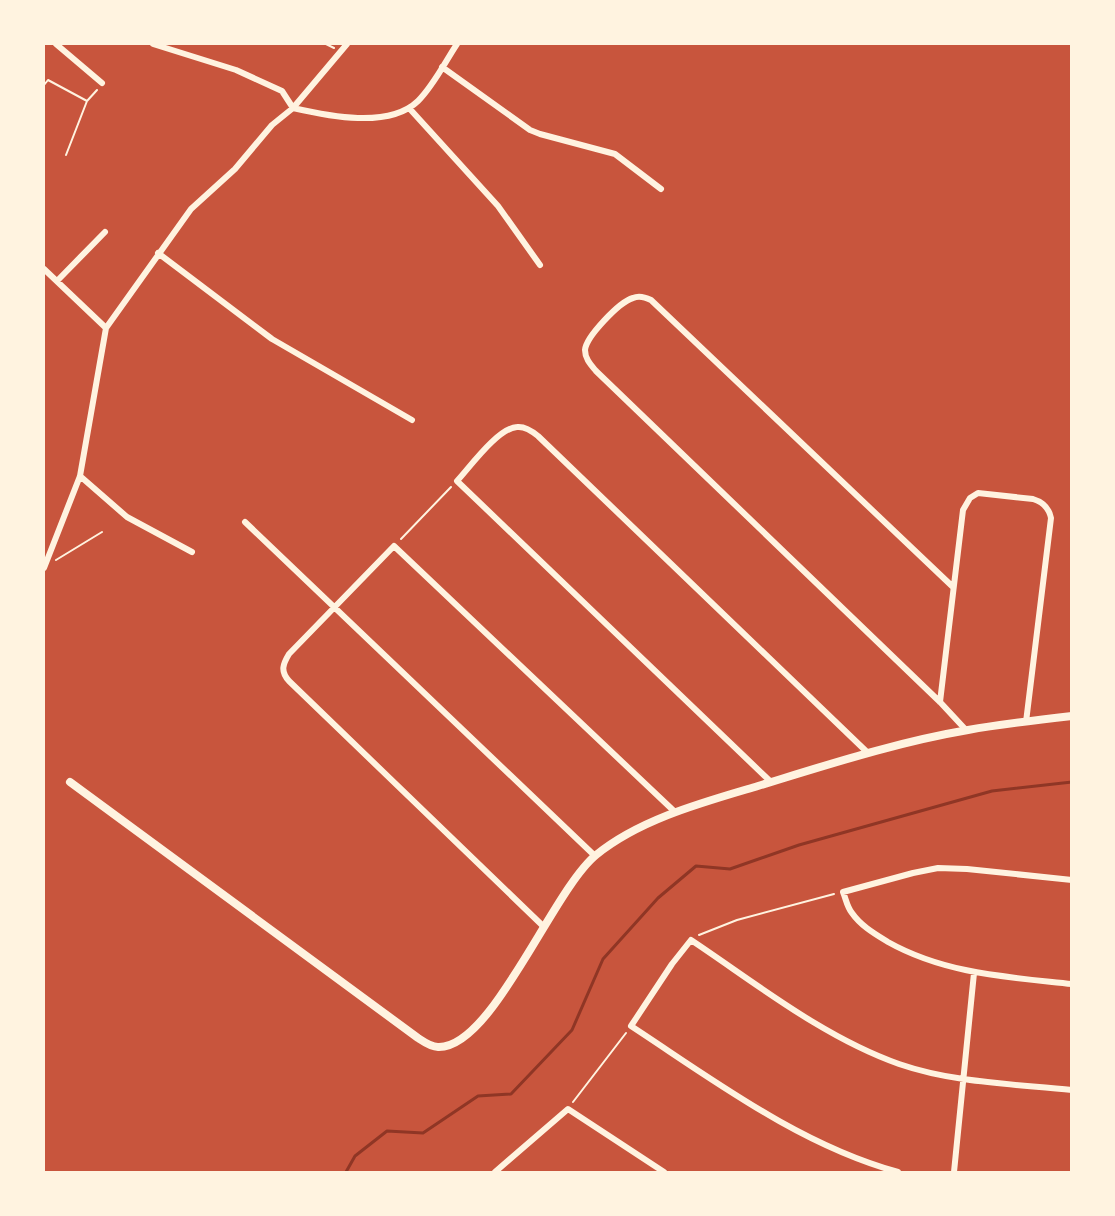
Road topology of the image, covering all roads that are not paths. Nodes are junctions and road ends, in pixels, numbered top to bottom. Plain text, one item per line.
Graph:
1 (56, 44) edge
2 (153, 44) edge
3 (347, 44) edge
4 (457, 44) edge
5 (442, 67) junction
6 (102, 83) road end
7 (293, 108) junction
8 (409, 108) junction
9 (661, 189) dead end
10 (105, 232) dead end
11 (158, 253) junction
12 (540, 265) dead end
13 (44, 269) edge
14 (57, 281) junction
15 (106, 328) junction
16 (412, 420) dead end
17 (80, 477) junction
18 (245, 522) dead end
19 (192, 552) dead end
20 (44, 568) edge
21 (953, 587) junction
22 (334, 607) junction
23 (940, 702) junction
24 (1071, 716) edge
25 (1026, 722) junction
26 (966, 730) junction
27 (868, 753) junction
28 (70, 782) dead end
29 (771, 782) junction
30 (675, 812) junction
31 (595, 855) junction
32 (1071, 880) edge
33 (543, 927) junction
34 (974, 973) junction
35 (1071, 984) edge
36 (963, 1079) junction
37 (1071, 1090) edge
38 (495, 1173) edge
39 (664, 1173) edge
40 (898, 1173) edge
41 (954, 1173) edge

1 - 6 street
2 - 7 street
3 - 7 street
4 - 5 street
5 - 8 street
5 - 9 street
7 - 8 street
7 - 11 street
8 - 12 street
10 - 14 street
11 - 15 street
11 - 16 street
13 - 14 street
14 - 15 street
15 - 17 street
17 - 19 street
17 - 20 street
18 - 22 street
21 - 23 street
21 - 23 street
21 - 25 street
22 - 30 street
22 - 31 street
22 - 33 street
23 - 26 street
24 - 25 street
25 - 26 street
26 - 27 street
27 - 29 street
27 - 29 street
28 - 33 street
29 - 30 street
30 - 31 street
31 - 33 street
32 - 34 street
34 - 35 street
34 - 36 street
36 - 37 street
36 - 40 street
36 - 41 street
38 - 39 street

